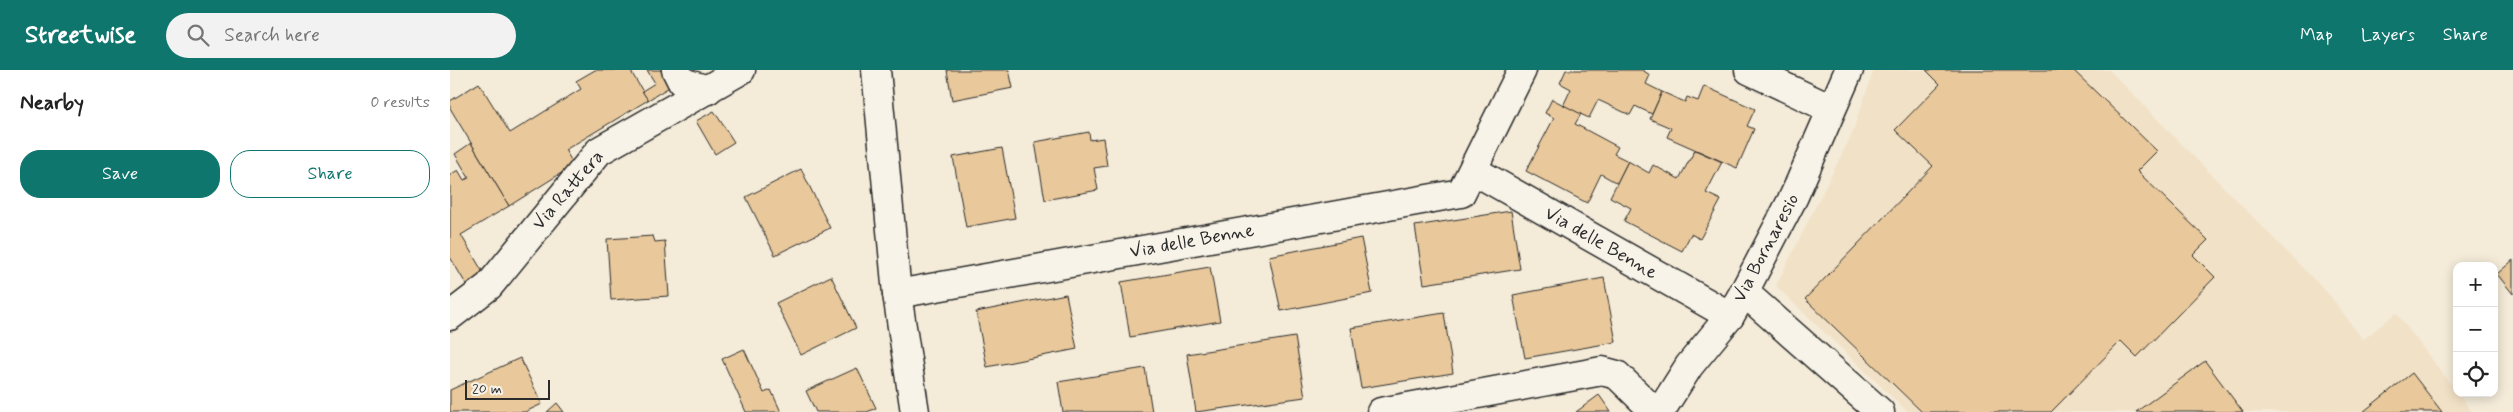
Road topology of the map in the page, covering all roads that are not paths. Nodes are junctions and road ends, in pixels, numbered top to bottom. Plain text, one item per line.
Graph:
1 (676, 70) edge
2 (741, 70) edge
3 (876, 70) edge
4 (1522, 70) edge
5 (1749, 70) edge
6 (1848, 70) edge
7 (708, 90) junction
8 (1831, 109) junction
9 (1472, 170) junction
10 (1744, 292) junction
11 (897, 294) junction
12 (450, 316) edge
13 (1730, 316) junction
14 (915, 412) edge
15 (1381, 412) edge
16 (1654, 412) edge
17 (1660, 412) edge
18 (1880, 412) edge

1 - 7 street
2 - 7 street, Via Rattera
3 - 11 street
4 - 9 street, Via delle Benne
5 - 8 street
6 - 8 street, Via Bornaresio
7 - 12 street, Via Rattera
8 - 10 street, Via Bornaresio
9 - 11 street, Via delle Benne
9 - 13 street, Via delle Benne
10 - 13 street, Via Bornaresio
10 - 18 street
11 - 14 street
13 - 17 street, Via Bornaresio
15 - 16 street

